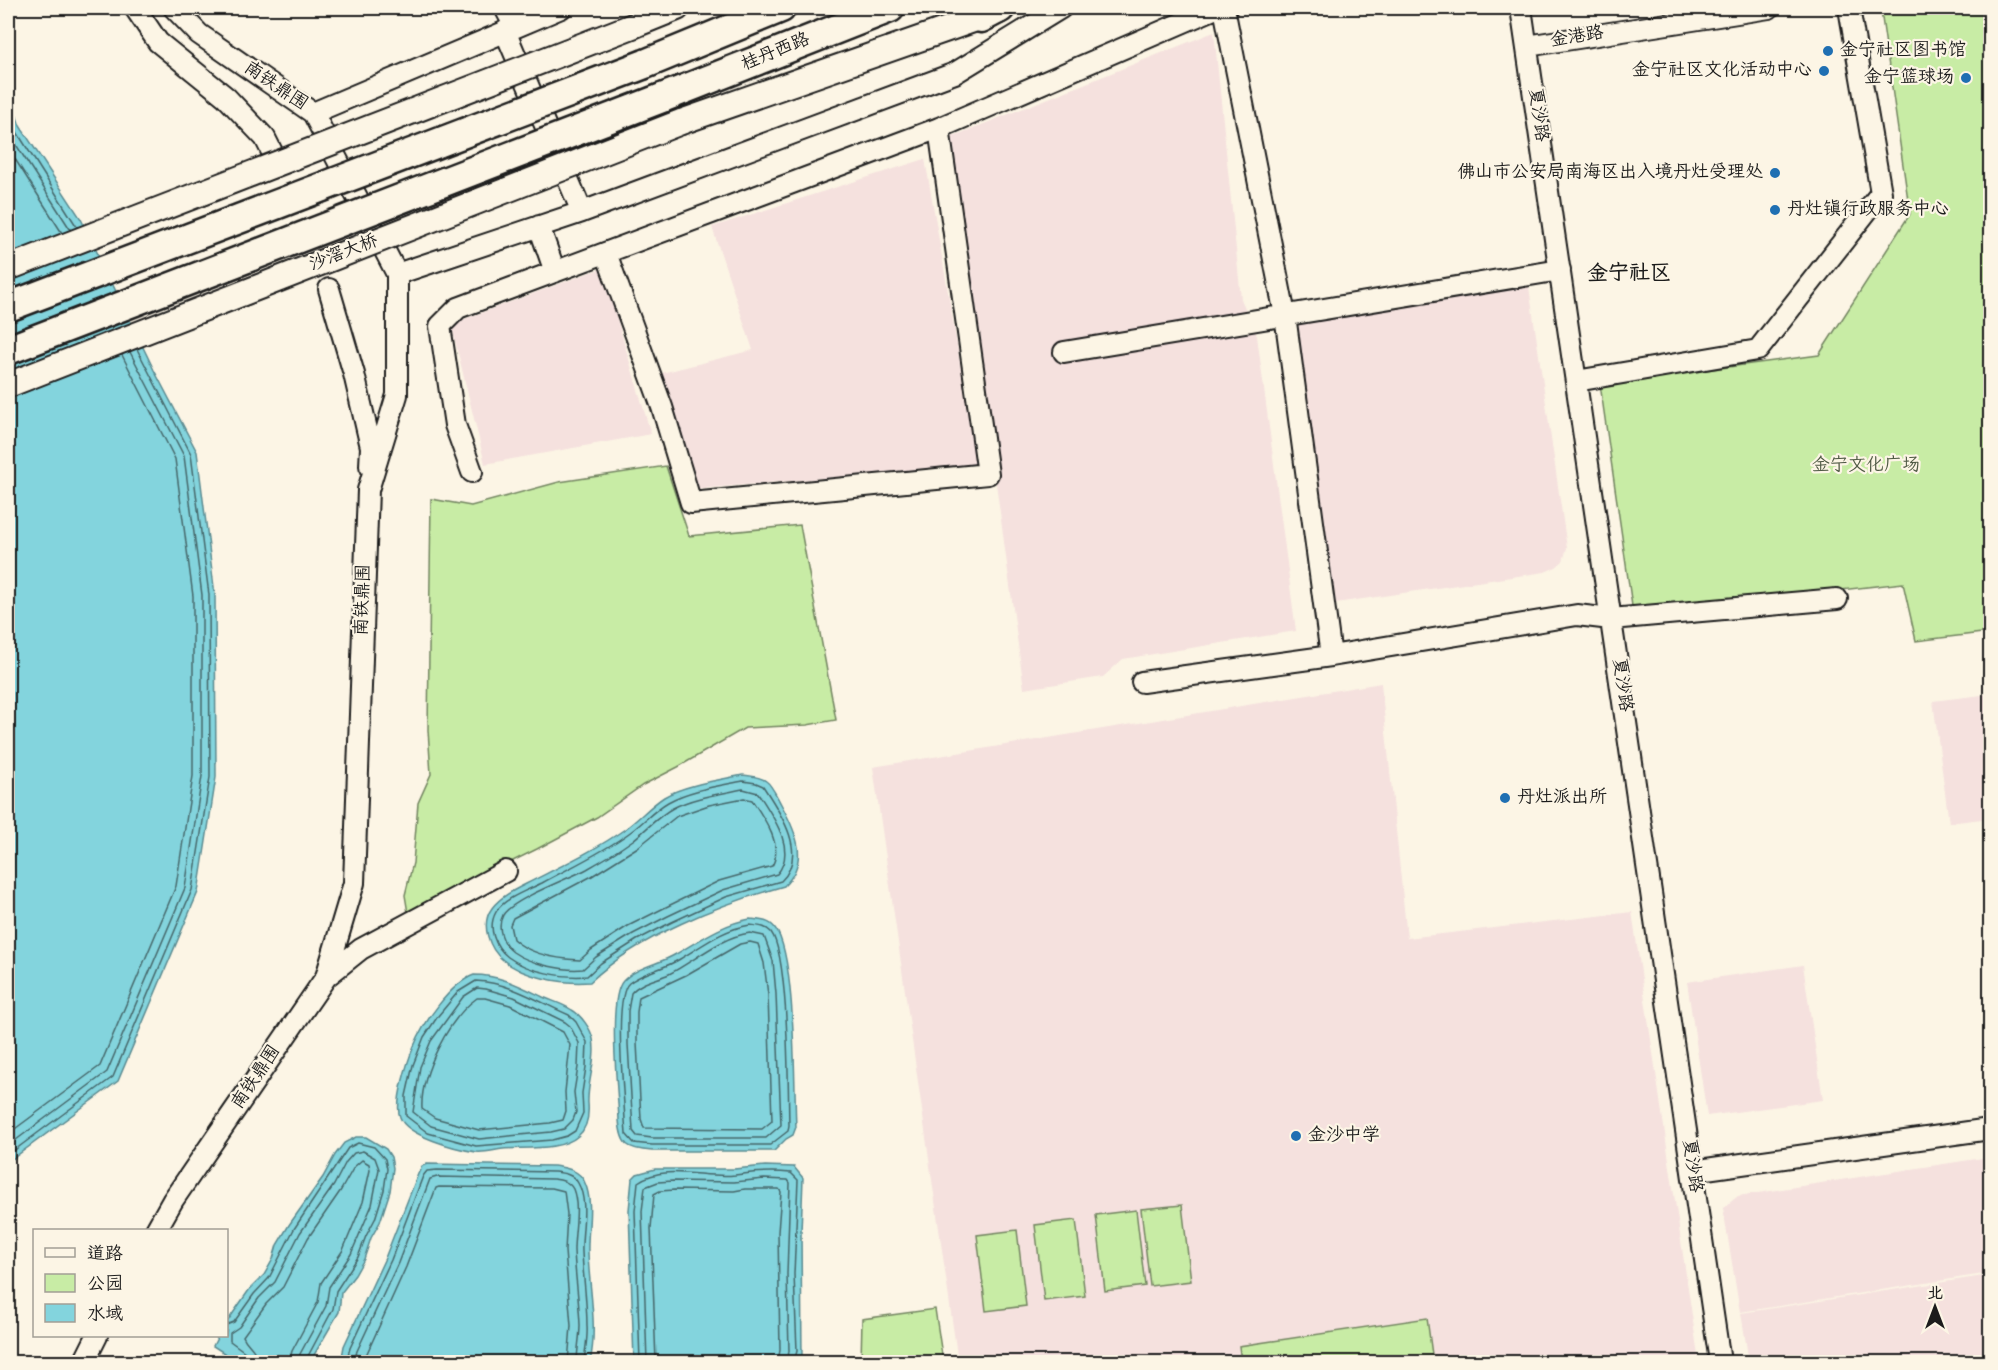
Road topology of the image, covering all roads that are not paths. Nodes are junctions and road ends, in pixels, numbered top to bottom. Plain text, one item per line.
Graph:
1 (135, 8) edge
2 (174, 8) edge
3 (506, 8) edge
4 (561, 8) edge
5 (677, 8) edge
6 (781, 8) edge
7 (890, 8) edge
8 (1009, 8) edge
9 (1061, 8) edge
10 (1216, 8) edge
11 (1224, 8) edge
12 (1521, 8) edge
13 (1769, 8) edge
14 (1850, 8) edge
15 (990, 13) edge
16 (510, 29) junction
17 (1527, 46) junction
18 (662, 98) joint
19 (313, 112) junction
20 (939, 128) junction
21 (273, 154) dead end
22 (582, 212) junction
23 (539, 226) junction
24 (606, 253) junction
25 (8, 268) edge
26 (1560, 270) junction
27 (555, 272) junction
28 (397, 274) junction
29 (329, 289) dead end
30 (8, 307) edge
31 (1286, 315) junction
32 (8, 351) edge
33 (1064, 352) dead end
34 (1576, 381) junction
35 (8, 385) edge
36 (472, 472) dead end
37 (368, 490) junction
38 (1837, 599) dead end
39 (1611, 619) junction
40 (1331, 656) junction
41 (1142, 682) dead end
42 (506, 871) dead end
43 (326, 977) junction
44 (1990, 1129) edge
45 (1692, 1171) junction
46 (157, 1229) edge
47 (96, 1337) edge
48 (84, 1362) edge
49 (1720, 1362) edge

1 - 21 street
2 - 19 street, 南铁鼎围
3 - 16 street
4 - 16 street
5 - 25 main road, bridge
6 - 30 highway, bridge
7 - 18 highway, 桂丹西路
8 - 15 main road, 沙滘大桥
9 - 22 street
10 - 20 street
11 - 31 street
12 - 17 street, 夏沙路
13 - 17 street, 金港路
14 - 34 street
15 - 35 main road, 沙滘大桥, bridge
16 - 19 street
16 - 22 street
17 - 26 street, 夏沙路
18 - 32 highway, 沙滘大桥, bridge
19 - 28 street, 南铁鼎围
20 - 24 street
20 - 24 street
22 - 23 street
23 - 27 street
23 - 28 street
24 - 27 street
26 - 31 street
26 - 34 street, 夏沙路
27 - 36 street
28 - 37 street, 南铁鼎围
29 - 37 street
31 - 33 street
31 - 40 street
34 - 39 street, 夏沙路
37 - 43 street, 南铁鼎围
38 - 39 street
39 - 40 street
39 - 45 street, 夏沙路
40 - 41 street
42 - 43 street
43 - 46 street, 南铁鼎围
44 - 45 street
45 - 49 street, 夏沙路
47 - 48 street

